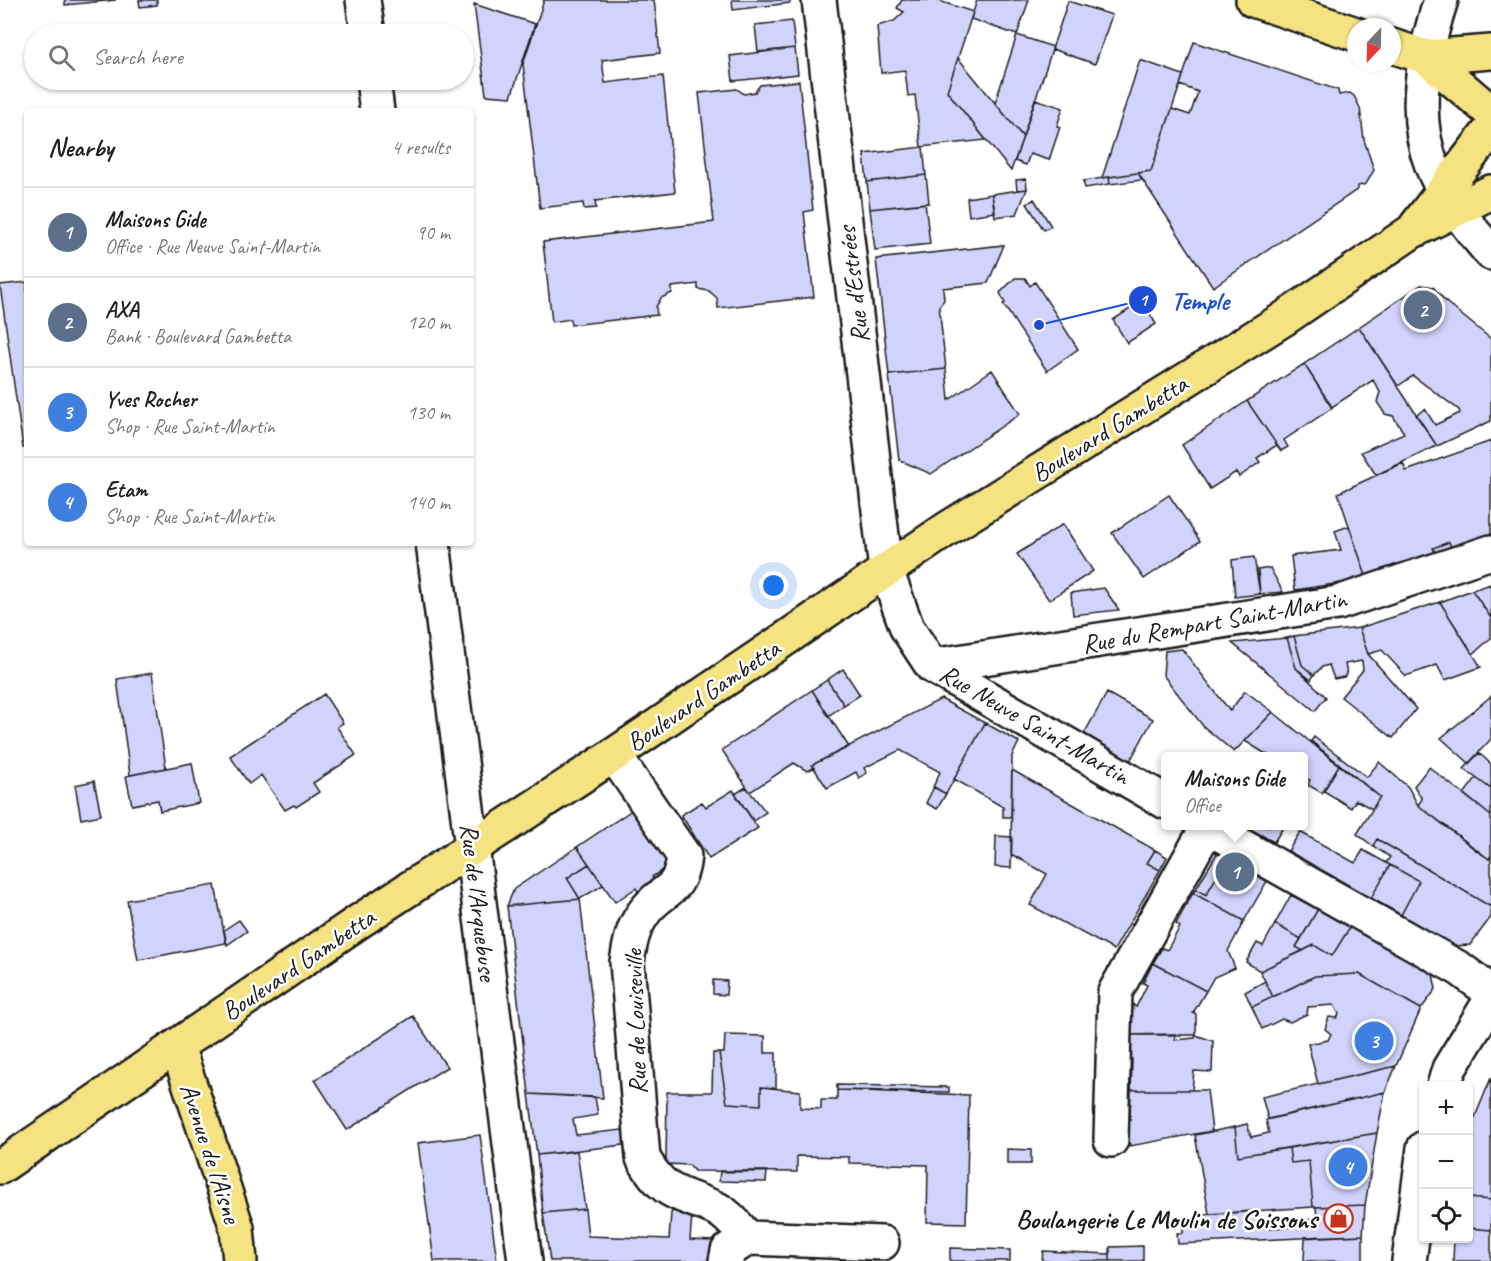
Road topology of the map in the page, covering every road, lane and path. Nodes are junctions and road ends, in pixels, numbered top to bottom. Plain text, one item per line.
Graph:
1 (363, 0) edge
2 (819, 0) edge
3 (1252, 0) edge
4 (1441, 0) edge
5 (367, 24) edge
6 (1347, 31) edge
7 (1401, 49) edge
8 (1491, 52) edge
9 (1426, 57) junction
10 (374, 90) edge
11 (377, 108) edge
12 (1489, 116) edge
13 (1491, 192) edge
14 (1451, 199) junction
15 (1491, 253) edge
16 (434, 546) edge
17 (1491, 552) edge
18 (886, 570) junction
19 (932, 666) junction
20 (614, 755) junction
21 (1161, 799) edge
22 (1205, 830) edge
23 (1214, 830) edge
24 (472, 849) junction
25 (1491, 992) edge
26 (1491, 1000) edge
27 (177, 1046) junction
28 (1445, 1081) edge
29 (1111, 1140) dead end
30 (0, 1167) edge
31 (1419, 1186) edge
32 (748, 1238) junction
33 (882, 1242) dead end
34 (240, 1261) edge
35 (525, 1261) edge
36 (726, 1261) edge
37 (1409, 1261) edge

1 - 5 street
2 - 18 street, Rue d'Estrées
3 - 6 main road
4 - 9 street
7 - 9 main road
8 - 9 main road
9 - 12 main road
9 - 14 street
10 - 11 street
12 - 14 main road, Boulevard Gambetta
13 - 14 main road, Boulevard Gambetta
14 - 15 street
14 - 18 main road, Boulevard Gambetta
16 - 24 street, Rue de l'Arquebuse
17 - 19 street, Rue du Rempart Saint-Martin
18 - 19 street, Rue Neuve Saint-Martin
18 - 20 main road, Boulevard Gambetta
19 - 21 street, Rue Neuve Saint-Martin
20 - 24 main road, Boulevard Gambetta
20 - 32 street, Rue de Louiseville
22 - 29 street
23 - 25 street
24 - 27 main road, Boulevard Gambetta
24 - 35 street, Rue de l'Arquebuse
26 - 28 street
27 - 30 main road, Boulevard Gambetta
27 - 34 main road, Avenue de l'Aisne
31 - 37 street
32 - 33 street
32 - 36 street

